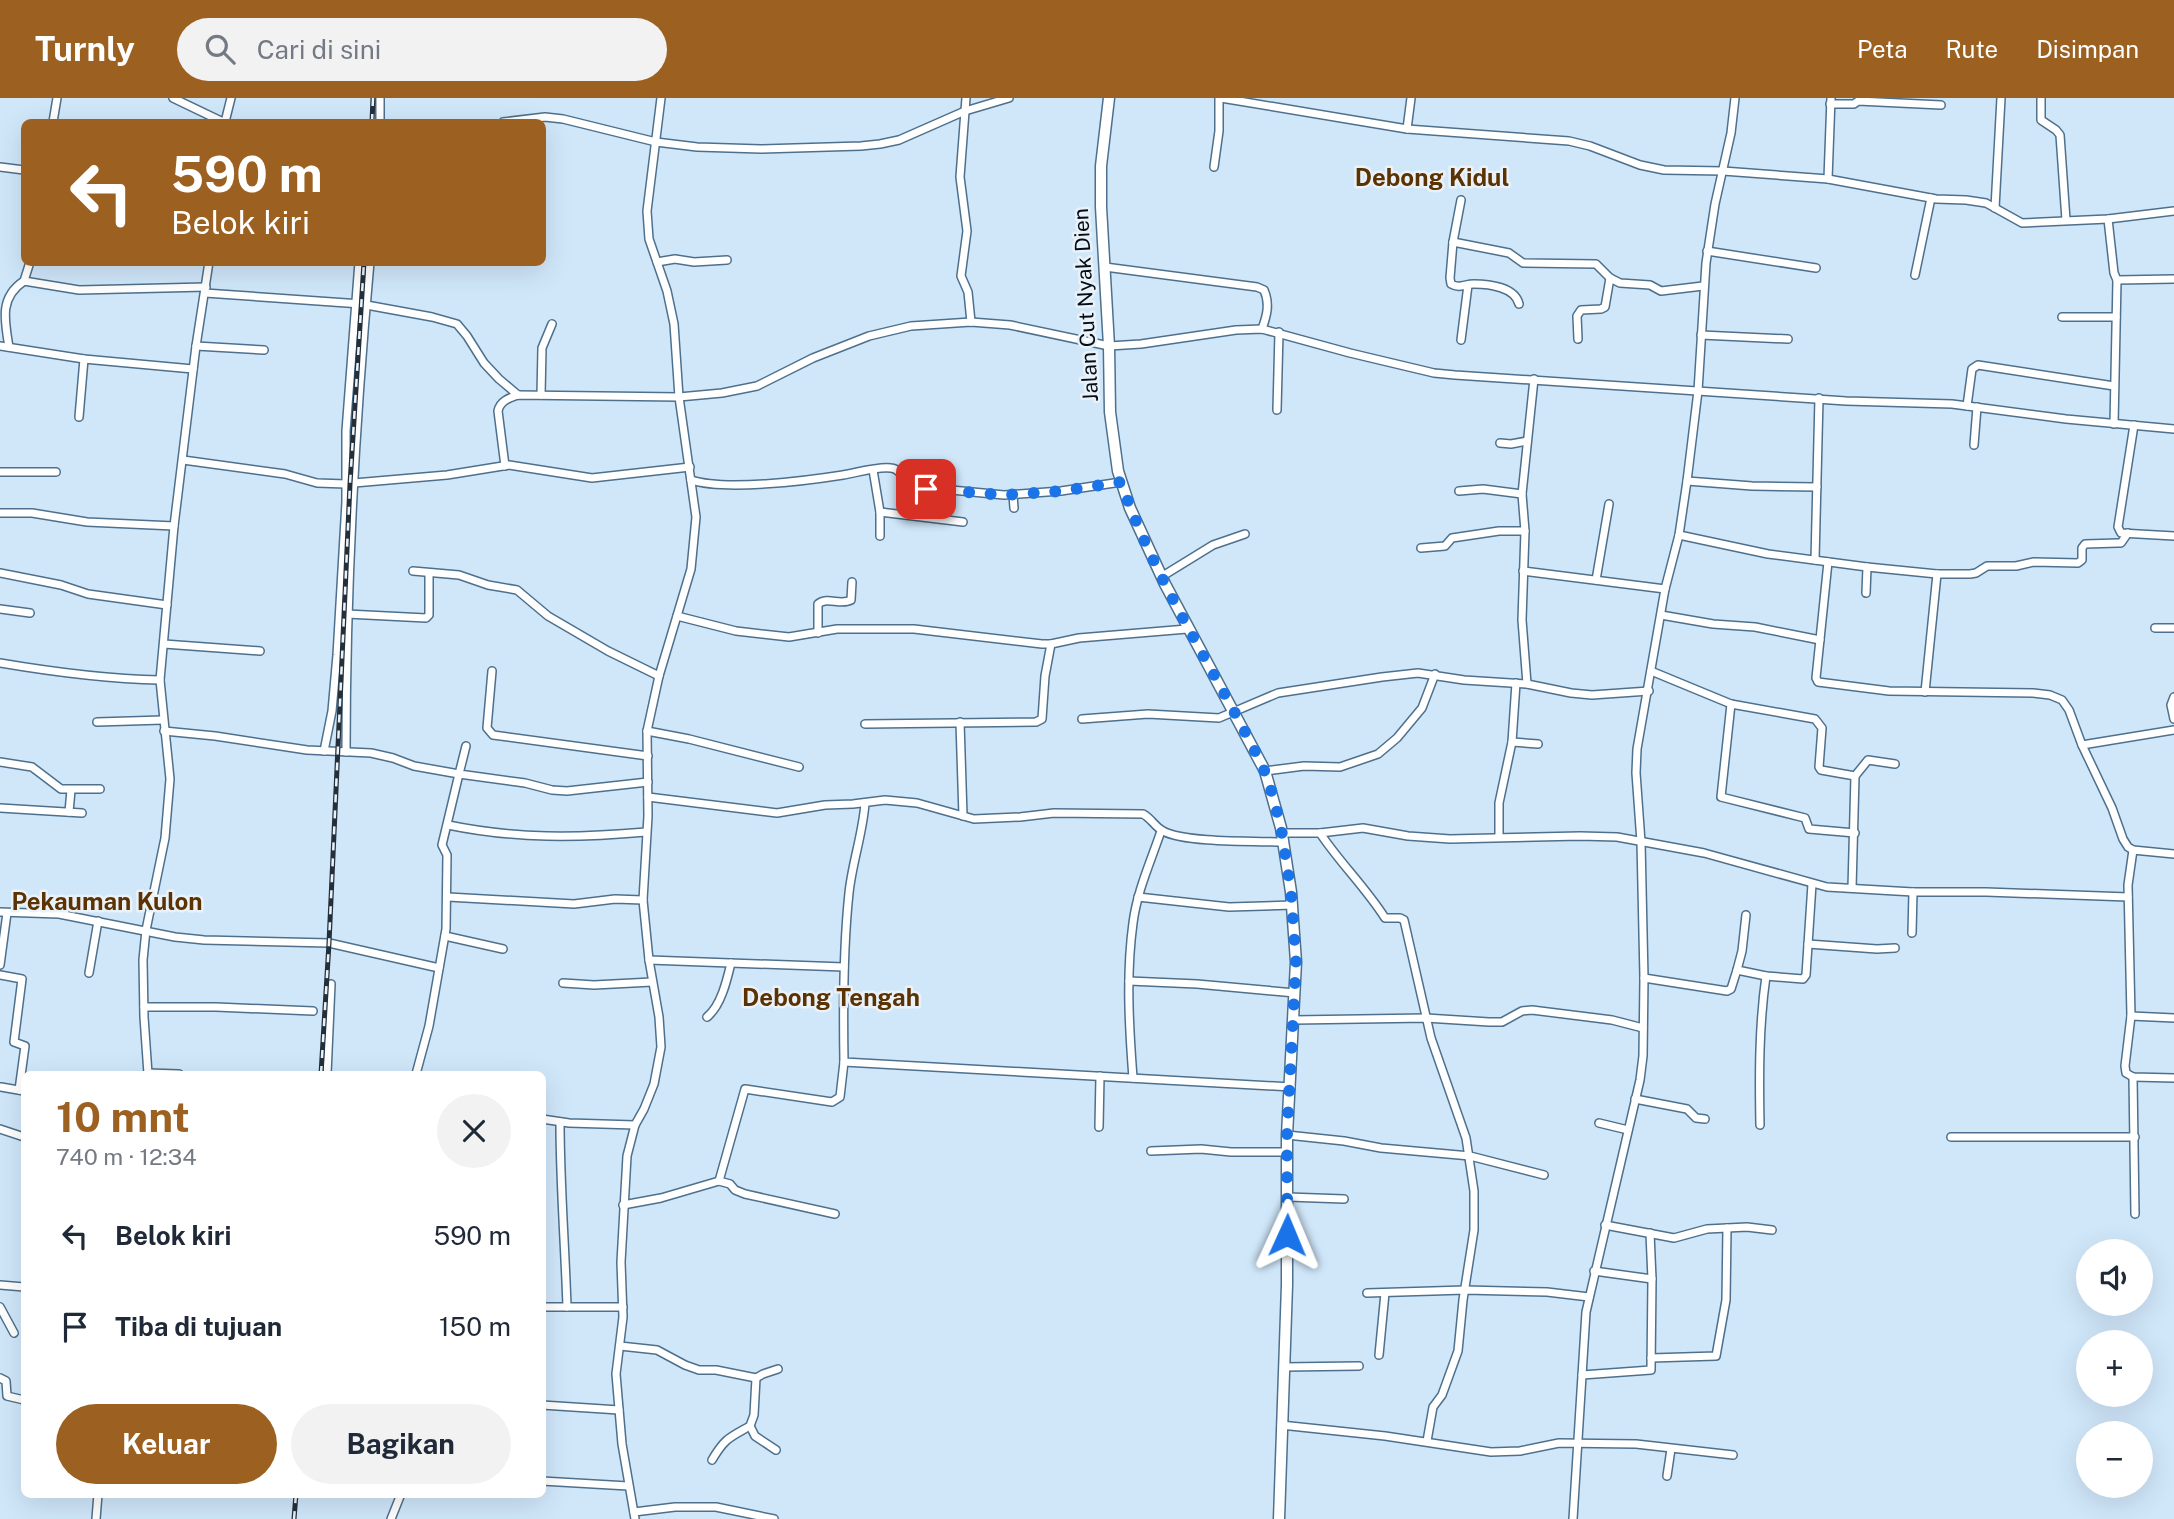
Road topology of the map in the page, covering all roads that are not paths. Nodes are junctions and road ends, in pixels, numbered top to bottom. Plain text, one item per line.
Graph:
1 (57, 98) edge
2 (173, 98) edge
3 (231, 98) edge
4 (380, 98) edge
5 (661, 98) edge
6 (966, 98) edge
7 (1009, 98) edge
8 (1109, 98) edge
9 (1220, 98) edge
10 (1411, 98) edge
11 (1735, 98) edge
12 (2001, 98) edge
13 (2041, 98) edge
14 (1830, 101) edge
15 (1941, 105) dead end
16 (965, 111) junction
17 (54, 119) edge
18 (218, 119) edge
19 (225, 119) edge
20 (380, 119) edge
21 (532, 119) edge
22 (1407, 129) junction
23 (656, 142) junction
24 (0, 167) edge
25 (1214, 167) dead end
26 (21, 170) edge
27 (1723, 171) junction
28 (1828, 180) junction
29 (1931, 198) junction
30 (1461, 200) dead end
31 (1995, 208) junction
32 (2174, 211) edge
33 (2108, 219) junction
34 (2066, 220) junction
35 (1452, 243) junction
36 (1707, 251) junction
37 (727, 260) dead end
38 (657, 262) junction
39 (29, 266) edge
40 (208, 266) edge
41 (359, 266) edge
42 (370, 266) edge
43 (1105, 267) junction
44 (1816, 268) dead end
45 (1915, 275) dead end
46 (1610, 278) junction
47 (2174, 279) edge
48 (2117, 280) junction
49 (24, 281) junction
50 (1468, 285) junction
51 (1703, 286) junction
52 (205, 290) junction
53 (355, 303) junction
54 (1519, 304) dead end
55 (367, 305) junction
56 (2062, 317) dead end
57 (2116, 317) junction
58 (971, 322) junction
59 (552, 324) dead end
60 (1262, 329) junction
61 (1279, 332) junction
62 (1701, 335) junction
63 (1578, 339) dead end
64 (1461, 340) dead end
65 (1788, 340) dead end
66 (0, 346) edge
67 (196, 346) junction
68 (1110, 346) junction
69 (9, 347) junction
70 (264, 350) dead end
71 (84, 359) junction
72 (193, 369) junction
73 (1534, 379) junction
74 (2115, 386) junction
75 (1698, 391) junction
76 (518, 395) junction
77 (541, 395) junction
78 (679, 397) junction
79 (1819, 398) junction
80 (1967, 406) junction
81 (1977, 407) junction
82 (1277, 410) dead end
83 (79, 417) dead end
84 (2114, 424) junction
85 (2134, 425) junction
86 (2174, 429) edge
87 (1527, 441) junction
88 (1500, 443) dead end
89 (1974, 445) dead end
90 (183, 460) junction
91 (505, 466) junction
92 (690, 467) junction
93 (873, 470) junction
94 (0, 472) edge
95 (56, 472) dead end
96 (691, 480) junction
97 (1687, 481) junction
98 (1121, 482) junction
99 (350, 484) junction
100 (1817, 487) junction
101 (1459, 491) dead end
102 (1522, 494) junction
103 (1013, 495) junction
104 (1609, 504) dead end
105 (1014, 508) dead end
106 (880, 512) junction
107 (0, 513) edge
108 (963, 522) dead end
109 (174, 526) junction
110 (1525, 530) junction
111 (2128, 533) junction
112 (1245, 534) dead end
113 (1679, 535) junction
114 (880, 536) dead end
115 (2174, 536) edge
116 (1421, 548) dead end
117 (1815, 560) junction
118 (1828, 562) junction
119 (1867, 567) junction
120 (413, 571) dead end
121 (1523, 571) junction
122 (0, 573) edge
123 (429, 573) junction
124 (1937, 574) junction
125 (1161, 577) junction
126 (1595, 580) junction
127 (852, 582) dead end
128 (1665, 589) junction
129 (1866, 593) dead end
130 (167, 605) junction
131 (0, 609) edge
132 (30, 613) dead end
133 (347, 614) junction
134 (1661, 615) junction
135 (677, 616) junction
136 (2155, 628) dead end
137 (2174, 628) edge
138 (1187, 629) junction
139 (818, 633) junction
140 (1820, 640) junction
141 (164, 644) junction
142 (1051, 644) junction
143 (260, 651) dead end
144 (0, 663) edge
145 (492, 671) dead end
146 (1651, 671) junction
147 (1435, 674) junction
148 (659, 676) junction
149 (160, 680) junction
150 (1516, 683) junction
151 (1527, 684) junction
152 (1649, 691) junction
153 (1925, 692) junction
154 (2174, 697) edge
155 (1731, 704) junction
156 (1233, 711) junction
157 (1083, 719) dead end
158 (2174, 719) edge
159 (163, 720) junction
160 (97, 722) dead end
161 (960, 722) junction
162 (865, 724) dead end
163 (2174, 730) edge
164 (164, 731) junction
165 (648, 731) junction
166 (1513, 742) junction
167 (1538, 744) dead end
168 (2082, 745) junction
169 (466, 747) dead end
170 (324, 751) junction
171 (346, 752) junction
172 (648, 756) junction
173 (0, 762) edge
174 (1895, 764) dead end
175 (799, 767) dead end
176 (1265, 771) junction
177 (459, 774) junction
178 (1855, 776) junction
179 (648, 782) junction
180 (100, 789) dead end
181 (71, 790) junction
182 (648, 797) junction
183 (865, 803) junction
184 (0, 808) edge
185 (69, 812) junction
186 (82, 813) dead end
187 (963, 817) junction
188 (448, 825) junction
189 (1161, 831) junction
190 (646, 832) junction
191 (1320, 833) junction
192 (1854, 834) junction
193 (1499, 837) junction
194 (1282, 838) junction
195 (1641, 842) junction
196 (2133, 850) junction
197 (2174, 854) edge
198 (1812, 884) junction
199 (1852, 888) junction
200 (1913, 892) junction
201 (448, 897) junction
202 (1138, 897) junction
203 (2129, 897) junction
204 (643, 900) junction
205 (1293, 905) junction
206 (4, 912) edge
207 (1746, 915) dead end
208 (98, 920) junction
209 (146, 930) junction
210 (1912, 933) dead end
211 (445, 936) junction
212 (1808, 944) junction
213 (503, 948) dead end
214 (1895, 948) dead end
215 (649, 960) junction
216 (731, 963) junction
217 (0, 965) edge
218 (844, 967) junction
219 (439, 968) junction
220 (1737, 970) junction
221 (89, 973) dead end
222 (0, 975) edge
223 (1766, 976) junction
224 (1644, 978) junction
225 (1129, 981) junction
226 (652, 982) junction
227 (563, 983) dead end
228 (331, 984) dead end
229 (1295, 993) junction
230 (144, 1007) junction
231 (313, 1011) dead end
232 (2131, 1016) junction
233 (707, 1017) dead end
234 (1426, 1018) junction
235 (2174, 1018) edge
236 (1294, 1020) junction
237 (1643, 1028) junction
238 (844, 1062) junction
239 (23, 1071) edge
240 (148, 1071) edge
241 (327, 1071) edge
242 (417, 1071) edge
243 (1100, 1076) junction
244 (2133, 1077) junction
245 (1133, 1078) junction
246 (2174, 1078) edge
247 (1291, 1087) junction
248 (0, 1088) edge
249 (21, 1090) edge
250 (1635, 1099) junction
251 (1705, 1119) dead end
252 (546, 1120) edge
253 (560, 1122) junction
254 (1599, 1123) dead end
255 (635, 1125) junction
256 (1760, 1125) dead end
257 (1099, 1127) dead end
258 (0, 1129) edge
259 (1628, 1130) junction
260 (1287, 1135) junction
261 (21, 1136) edge
262 (1951, 1137) dead end
263 (2135, 1137) junction
264 (1151, 1151) dead end
265 (1287, 1152) junction
266 (1470, 1156) junction
267 (1544, 1175) dead end
268 (719, 1181) junction
269 (1288, 1197) junction
270 (1344, 1199) dead end
271 (623, 1205) junction
272 (835, 1214) dead end
273 (2135, 1214) dead end
274 (1605, 1225) junction
275 (1727, 1228) junction
276 (1772, 1230) dead end
277 (1650, 1233) junction
278 (1594, 1271) junction
279 (1653, 1279) junction
280 (0, 1285) edge
281 (21, 1287) edge
282 (1465, 1290) junction
283 (1367, 1293) dead end
284 (1385, 1293) junction
285 (1589, 1297) junction
286 (0, 1307) edge
287 (546, 1307) edge
288 (567, 1307) junction
289 (623, 1307) junction
290 (14, 1333) dead end
291 (620, 1346) junction
292 (1379, 1355) dead end
293 (1651, 1358) junction
294 (1359, 1366) dead end
295 (1284, 1367) junction
296 (778, 1369) dead end
297 (1582, 1375) junction
298 (0, 1378) edge
299 (756, 1378) junction
300 (21, 1399) edge
301 (546, 1405) edge
302 (619, 1410) junction
303 (1281, 1425) junction
304 (750, 1426) junction
305 (1427, 1441) junction
306 (1578, 1445) junction
307 (1671, 1449) junction
308 (776, 1450) dead end
309 (1732, 1455) dead end
310 (712, 1460) dead end
311 (1667, 1476) dead end
312 (546, 1481) edge
313 (628, 1486) junction
314 (99, 1498) edge
315 (399, 1498) edge
316 (634, 1515) edge
317 (96, 1519) edge
318 (391, 1519) edge
319 (774, 1519) edge
320 (1279, 1519) edge
321 (1573, 1519) edge

1 - 17 street
2 - 18 street
3 - 19 street
4 - 20 street
5 - 23 street
6 - 16 street
7 - 16 street
8 - 43 main road, Jalan Cut Nyak Dien
9 - 22 street
9 - 25 street
10 - 22 street
11 - 27 street
12 - 31 street
13 - 34 street
14 - 15 street
14 - 28 street
16 - 23 street
16 - 58 street
21 - 23 street
22 - 27 street
23 - 38 street
24 - 26 street
27 - 28 street
27 - 36 street
28 - 29 street
29 - 31 street
29 - 45 street
30 - 35 street
31 - 34 street
32 - 33 street
33 - 34 street
33 - 48 street
35 - 46 street
35 - 50 street
36 - 44 street
36 - 51 street
37 - 38 street
38 - 78 street
39 - 49 street
40 - 52 street
41 - 53 street
42 - 55 street
43 - 60 street
43 - 68 main road, Jalan Cut Nyak Dien
46 - 51 street
46 - 63 street
47 - 48 street
48 - 57 street
49 - 52 street
49 - 69 street
50 - 54 street
50 - 64 street
51 - 62 street
52 - 53 street
52 - 67 street
53 - 55 street
53 - 99 street
55 - 76 street
55 - 99 street
56 - 57 street
57 - 74 street
58 - 68 street
58 - 78 street
59 - 77 street
60 - 61 street
60 - 68 street
61 - 73 street
61 - 82 street
62 - 65 street
62 - 75 street
66 - 69 street
67 - 70 street
67 - 72 street
68 - 98 main road, Jalan Cut Nyak Dien
69 - 71 street
71 - 72 street
71 - 83 street
72 - 90 street
73 - 75 street
73 - 87 street
74 - 80 street
74 - 84 street
75 - 79 street
75 - 97 street
76 - 77 street
76 - 91 street
77 - 78 street
78 - 92 street
79 - 80 street
79 - 100 street
80 - 81 street
81 - 84 street
81 - 89 street
84 - 85 street
85 - 86 street
85 - 111 street
87 - 88 street
87 - 102 street
90 - 99 street
90 - 109 street
91 - 92 street
91 - 99 street
92 - 96 street
93 - 96 street
93 - 103 street
93 - 106 street
94 - 95 street
96 - 135 street
97 - 100 street
97 - 113 street
98 - 103 street
98 - 125 main road, Jalan Cut Nyak Dien
99 - 133 street
99 - 170 street
100 - 117 street
101 - 102 street
102 - 110 street
103 - 105 street
104 - 126 street
106 - 108 street
106 - 114 street
107 - 109 street
109 - 130 street
110 - 116 street
110 - 121 street
111 - 115 street
111 - 124 street
112 - 125 street
113 - 117 street
113 - 128 street
117 - 118 street
118 - 119 street
118 - 140 street
119 - 124 street
119 - 129 street
120 - 123 street
121 - 126 street
121 - 151 street
122 - 130 street
123 - 133 street
123 - 148 street
124 - 153 street
125 - 138 main road, Jalan Cut Nyak Dien
126 - 128 street
127 - 139 street
128 - 134 street
130 - 141 street
131 - 132 street
133 - 171 street
134 - 140 street
134 - 146 street
135 - 139 street
135 - 148 street
136 - 137 street
138 - 142 street
138 - 156 main road, Jalan Cut Nyak Dien
139 - 142 street
140 - 153 street
141 - 143 street
141 - 149 street
142 - 161 street
144 - 149 street
145 - 172 street
146 - 152 street
146 - 155 street
147 - 150 street
147 - 156 street
147 - 176 street
148 - 165 street
149 - 159 street
150 - 151 street
150 - 166 street
151 - 152 street
152 - 195 street
153 - 168 street
154 - 158 street
155 - 178 street
155 - 192 street
156 - 157 street
156 - 176 main road, Jalan Cut Nyak Dien
159 - 160 street
159 - 164 street
161 - 162 street
161 - 187 street
163 - 168 street
164 - 170 street
164 - 209 street
165 - 172 street
165 - 175 street
166 - 167 street
166 - 193 street
168 - 196 street
169 - 177 street
170 - 171 street
171 - 177 street
172 - 179 street
173 - 181 street
174 - 178 street
176 - 194 main road, Jalan Cut Nyak Dien
177 - 179 street
177 - 188 street
178 - 192 street
179 - 182 street
180 - 181 street
181 - 185 street
182 - 183 street
182 - 190 street
183 - 187 street
183 - 218 street
184 - 185 street
185 - 186 street
187 - 189 street
188 - 190 street
188 - 201 street
189 - 194 street
189 - 202 street
190 - 204 street
191 - 193 street
191 - 194 street
191 - 234 street
192 - 199 street
193 - 195 street
194 - 205 main road, Jalan Cut Nyak Dien
195 - 198 street
195 - 224 street
196 - 197 street
196 - 203 street
198 - 199 street
198 - 212 street
199 - 200 street
200 - 203 street
200 - 210 street
201 - 204 street
201 - 211 street
202 - 205 street
202 - 225 street
203 - 232 street
204 - 215 street
205 - 229 main road, Jalan Cut Nyak Dien
206 - 208 street
206 - 217 street
207 - 220 street
208 - 209 street
208 - 221 street
209 - 219 street
209 - 230 street
211 - 213 street
211 - 219 street
212 - 214 street
212 - 223 street
215 - 216 street
215 - 226 street
216 - 218 street
216 - 233 street
218 - 238 street
219 - 242 street
220 - 223 street
220 - 224 street
222 - 239 street
223 - 256 street
224 - 237 street
225 - 229 street
225 - 245 street
226 - 227 street
226 - 255 street
228 - 241 street
229 - 236 main road, Jalan Cut Nyak Dien
230 - 231 street
230 - 240 street
232 - 235 street
232 - 244 street
234 - 236 street
234 - 237 street
234 - 266 street
236 - 247 main road, Jalan Cut Nyak Dien
237 - 250 street
238 - 243 street
238 - 268 street
243 - 245 street
243 - 257 street
244 - 246 street
244 - 263 street
245 - 247 street
247 - 260 main road, Jalan Cut Nyak Dien
248 - 249 street
250 - 251 street
250 - 259 street
252 - 253 street
253 - 255 street
253 - 288 street
254 - 259 street
255 - 271 street
258 - 261 street
259 - 274 street
260 - 265 main road, Jalan Cut Nyak Dien
260 - 266 street
262 - 263 street
263 - 273 street
264 - 265 street
265 - 269 main road, Jalan Cut Nyak Dien
266 - 267 street
266 - 282 street
268 - 271 street
268 - 272 street
269 - 270 street
269 - 295 main road, Jalan Cut Nyak Dien
271 - 289 street
274 - 277 street
274 - 278 street
275 - 276 street
275 - 277 street
275 - 293 street
277 - 279 street
278 - 279 street
278 - 285 street
279 - 293 street
280 - 281 street
282 - 284 street
282 - 285 street
282 - 305 street
283 - 284 street
284 - 292 street
285 - 297 street
286 - 290 street
287 - 288 street
288 - 289 street
289 - 291 street
291 - 299 street
291 - 302 street
293 - 297 street
294 - 295 street
295 - 303 main road, Jalan Cut Nyak Dien
296 - 299 street
297 - 306 street
298 - 300 street
299 - 304 street
301 - 302 street
302 - 313 street
303 - 305 street
303 - 320 main road, Jalan Cut Nyak Dien
304 - 308 street
304 - 310 street
305 - 306 street
306 - 307 street
306 - 321 street
307 - 309 street
307 - 311 street
312 - 313 street
313 - 316 street
314 - 317 street
315 - 318 street
316 - 319 street

